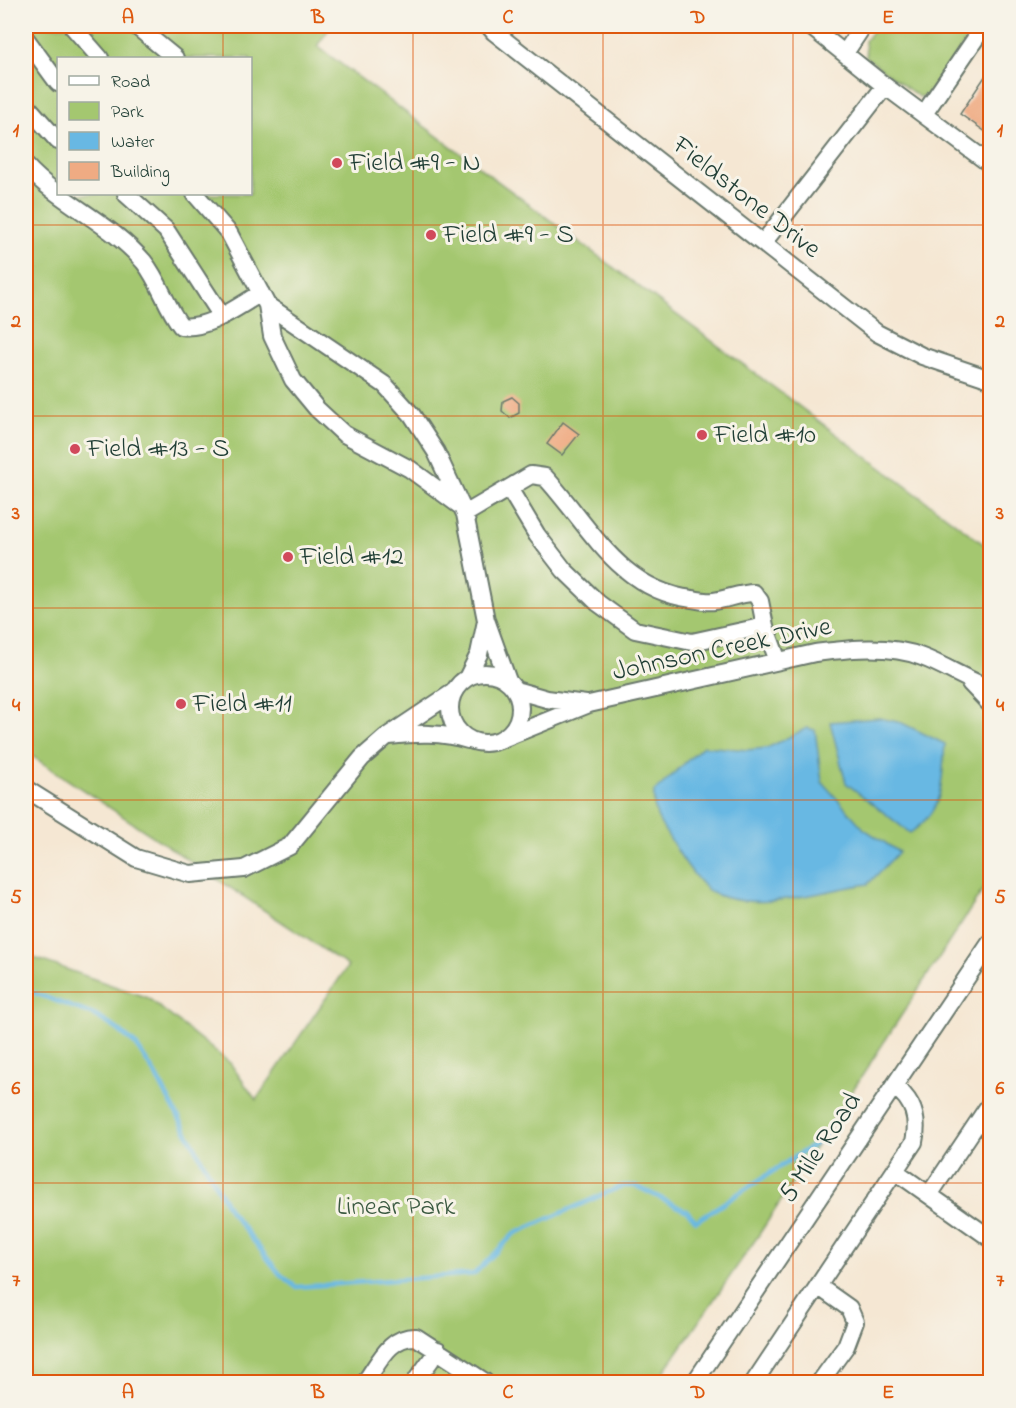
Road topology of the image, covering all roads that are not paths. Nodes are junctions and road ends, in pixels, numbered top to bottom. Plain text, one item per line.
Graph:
1 (72, 26) edge
2 (136, 26) edge
3 (489, 26) edge
4 (810, 26) edge
5 (863, 26) edge
6 (984, 26) edge
7 (26, 42) edge
8 (844, 53) junction
9 (99, 57) edge
10 (173, 57) edge
11 (57, 82) edge
12 (885, 87) junction
13 (26, 105) edge
14 (924, 114) junction
15 (57, 140) edge
16 (990, 164) edge
17 (26, 166) edge
18 (57, 194) edge
19 (58, 195) edge
20 (127, 195) edge
21 (196, 195) edge
22 (763, 243) junction
23 (264, 299) junction
24 (221, 315) junction
25 (990, 379) edge
26 (510, 490) junction
27 (464, 511) junction
28 (486, 620) junction
29 (765, 626) junction
30 (778, 661) junction
31 (467, 678) junction
32 (968, 680) junction
33 (511, 686) junction
34 (990, 688) edge
35 (452, 693) junction
36 (589, 704) junction
37 (990, 704) edge
38 (386, 737) junction
39 (469, 740) junction
40 (502, 740) junction
41 (26, 789) edge
42 (990, 943) edge
43 (894, 1086) junction
44 (990, 1104) edge
45 (895, 1171) junction
46 (929, 1195) junction
47 (990, 1238) edge
48 (818, 1286) junction
49 (438, 1350) junction
50 (365, 1383) edge
51 (415, 1383) edge
52 (485, 1383) edge
53 (694, 1383) edge
54 (754, 1383) edge
55 (820, 1383) edge

1 - 9 street
2 - 10 street
3 - 22 street, Fieldstone Drive
4 - 8 street
5 - 8 street
6 - 14 street
7 - 11 street
8 - 12 street
12 - 14 street
12 - 22 street
13 - 15 street
14 - 16 street
17 - 18 street
19 - 24 street
20 - 24 street
21 - 23 street
22 - 25 street, Fieldstone Drive
23 - 24 street
23 - 27 street
23 - 27 street
26 - 27 street
26 - 29 street
26 - 29 street
27 - 28 street
28 - 31 street
28 - 33 street
29 - 30 street
30 - 32 street, Johnson Creek Drive
30 - 36 street, Johnson Creek Drive
31 - 33 street
31 - 35 street
32 - 34 street, Johnson Creek Drive
32 - 37 street, Johnson Creek Drive
33 - 36 street, Johnson Creek Drive
33 - 40 street
35 - 38 street
35 - 39 street
36 - 40 street, Johnson Creek Drive
38 - 39 street
38 - 41 street
39 - 40 street
42 - 43 street, 5 Mile Road
43 - 45 street
43 - 53 street, 5 Mile Road
44 - 46 street
45 - 46 street
45 - 48 street
46 - 47 street
48 - 54 street
48 - 55 street
49 - 50 street
49 - 51 street
49 - 52 street

